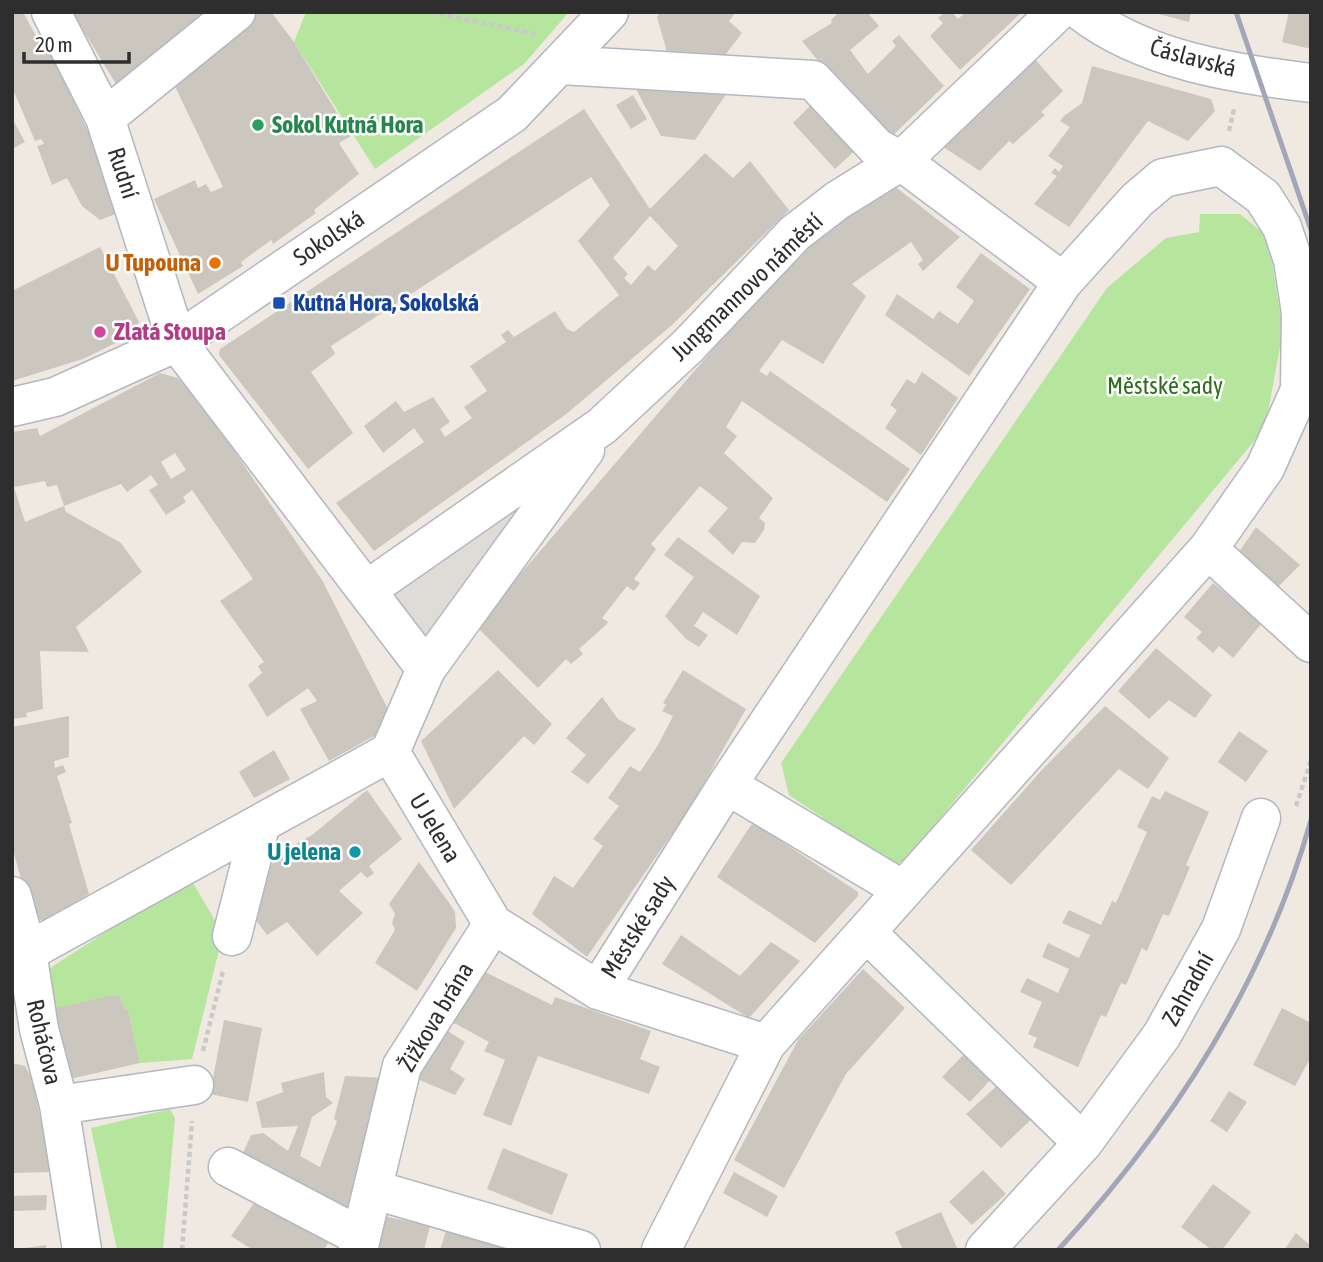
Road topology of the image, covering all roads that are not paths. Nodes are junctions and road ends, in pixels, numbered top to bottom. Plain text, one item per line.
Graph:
1 (51, 12) edge
2 (236, 12) edge
3 (609, 12) edge
4 (1057, 12) edge
5 (1082, 12) edge
6 (571, 55) junction
7 (1311, 83) edge
8 (105, 118) junction
9 (901, 161) junction
10 (1063, 282) junction
11 (177, 342) junction
12 (12, 407) edge
13 (602, 426) junction
14 (1208, 549) junction
15 (368, 589) junction
16 (1311, 643) edge
17 (426, 669) junction
18 (390, 752) junction
19 (727, 785) junction
20 (1276, 816) road end
21 (260, 826) junction
22 (903, 890) junction
23 (12, 896) edge
24 (493, 924) junction
25 (866, 932) junction
26 (232, 936) road end
27 (27, 952) junction
28 (598, 990) junction
29 (25, 1030) edge
30 (766, 1044) junction
31 (194, 1085) road end
32 (59, 1105) junction
33 (1083, 1143) junction
34 (228, 1167) dead end
35 (374, 1190) junction
36 (359, 1243) edge
37 (82, 1250) edge
38 (581, 1250) edge
39 (660, 1250) edge
40 (985, 1250) edge

1 - 8 street, Rudní
2 - 8 street
3 - 6 street, Sokolská
4 - 9 street, Jungmannovo náměstí
5 - 7 street, Čáslavská
6 - 9 street
6 - 11 street, Sokolská
8 - 11 street, Rudní
9 - 10 street
9 - 13 street, Jungmannovo náměstí
10 - 14 street, Městské sady
10 - 19 street, Městské sady
11 - 12 street, Sokolská
11 - 15 street
13 - 15 street, Jungmannovo náměstí
13 - 17 street, Jungmannovo náměstí
14 - 16 street
14 - 22 street, Městské sady
15 - 17 street
17 - 18 street, Jungmannovo náměstí
18 - 21 street
18 - 24 street, U Jelena
19 - 22 street
19 - 28 street, Městské sady
20 - 33 street, Zahradní
21 - 26 street
21 - 27 street
22 - 25 street, Městské sady
23 - 27 street, Roháčova
24 - 28 street, U Jelena
24 - 35 street, Žižkova brána
25 - 30 street, Městské sady
25 - 33 street
27 - 29 street, Roháčova
28 - 30 street, Městské sady
29 - 32 street, Roháčova
30 - 39 street, Městské sady
31 - 32 street
32 - 37 street, Roháčova
33 - 40 street, Zahradní
34 - 36 street, Žižkova brána
35 - 36 street, Žižkova brána
35 - 38 street

